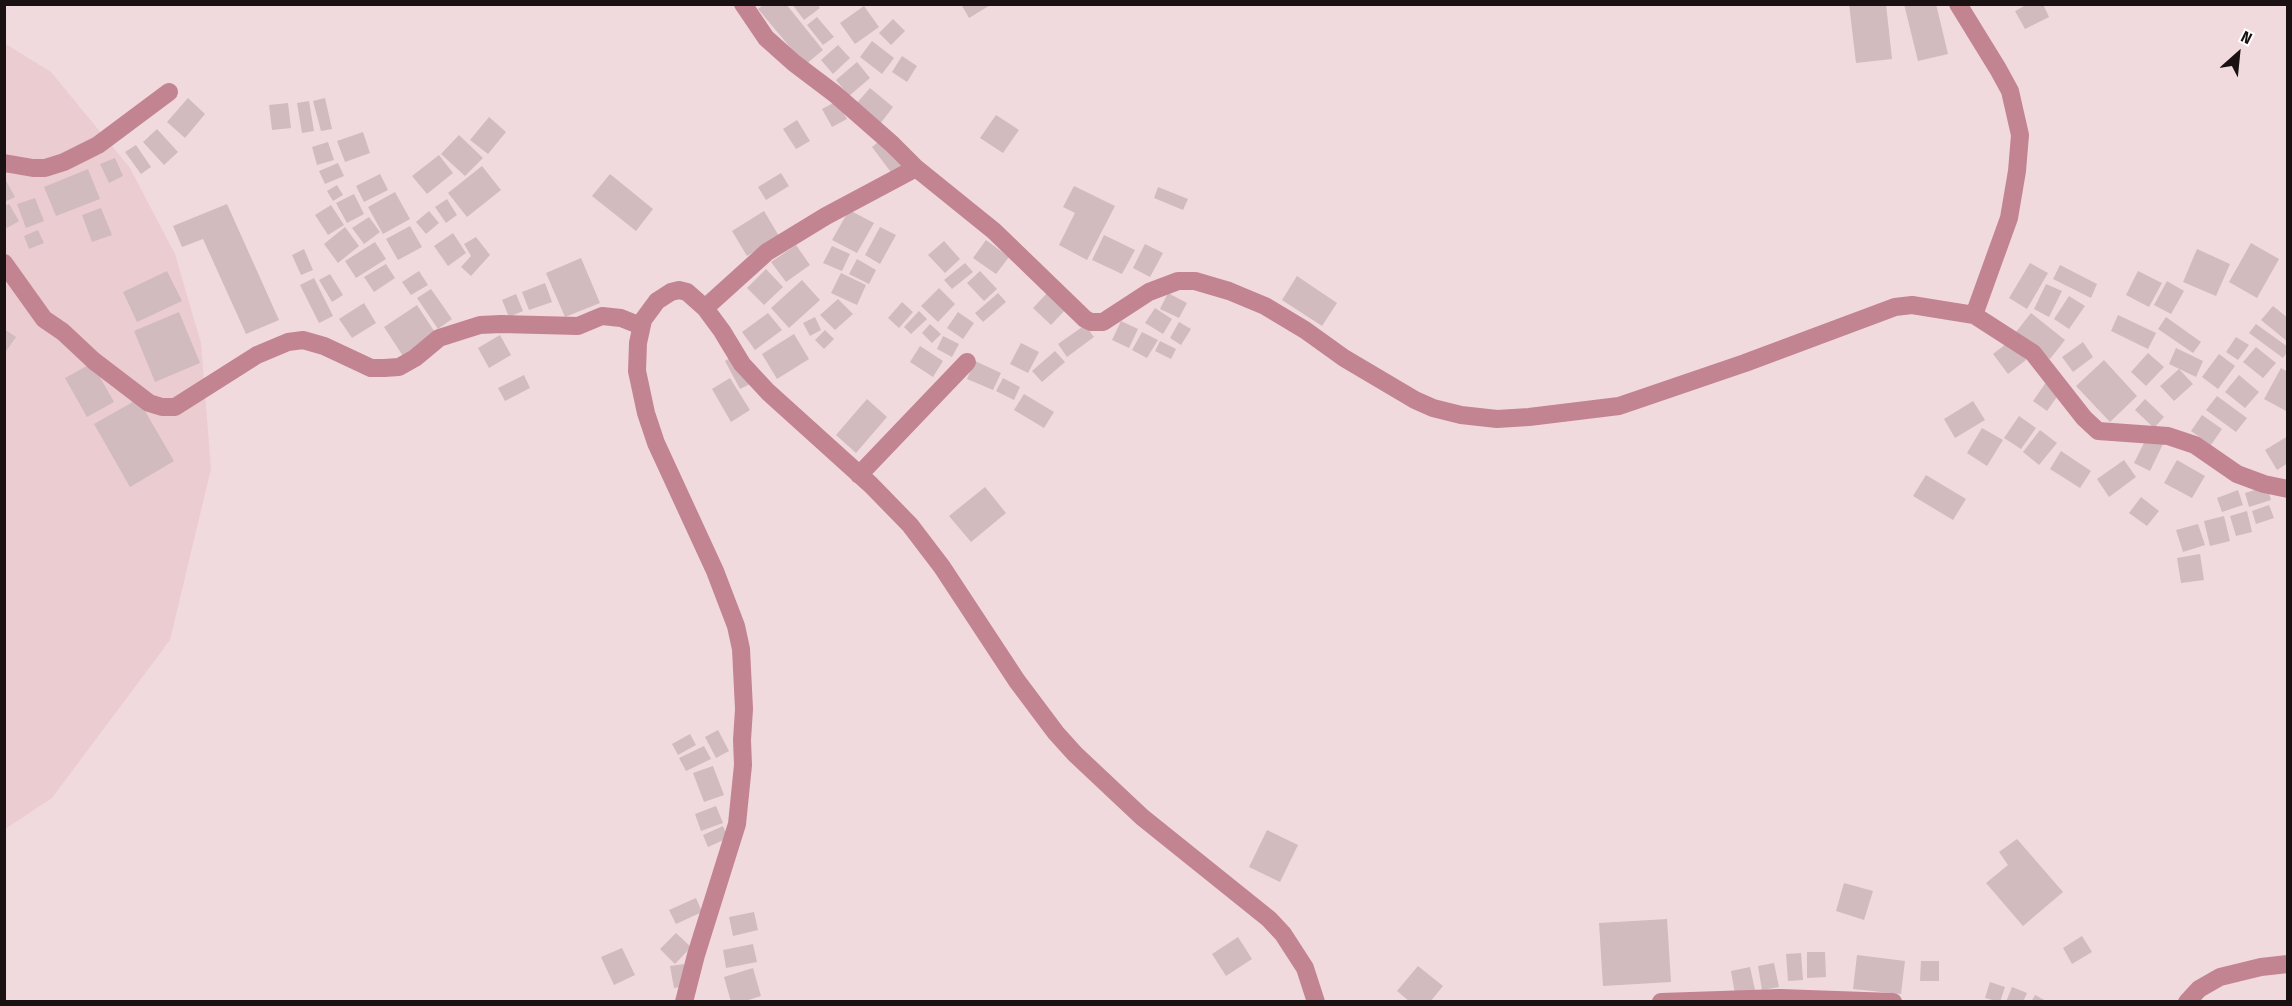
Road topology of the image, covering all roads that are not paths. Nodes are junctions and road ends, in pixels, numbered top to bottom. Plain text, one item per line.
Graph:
1 (743, 4) edge
2 (1958, 4) edge
3 (169, 92) dead end
4 (4, 164) edge
5 (916, 168) junction
6 (4, 263) edge
7 (705, 308) junction
8 (1974, 315) junction
9 (641, 326) junction
10 (967, 362) dead end
11 (859, 475) junction
12 (2288, 489) edge
13 (2288, 964) edge
14 (684, 1002) edge
15 (1316, 1002) edge
16 (1661, 1002) edge
17 (1893, 1002) edge
18 (2187, 1002) edge

1 - 5 street
2 - 8 street
3 - 4 street
5 - 7 street
5 - 8 street
6 - 9 street
7 - 9 street
7 - 11 street
8 - 12 street
9 - 14 street
10 - 11 street
11 - 15 street
13 - 18 street
16 - 17 street

